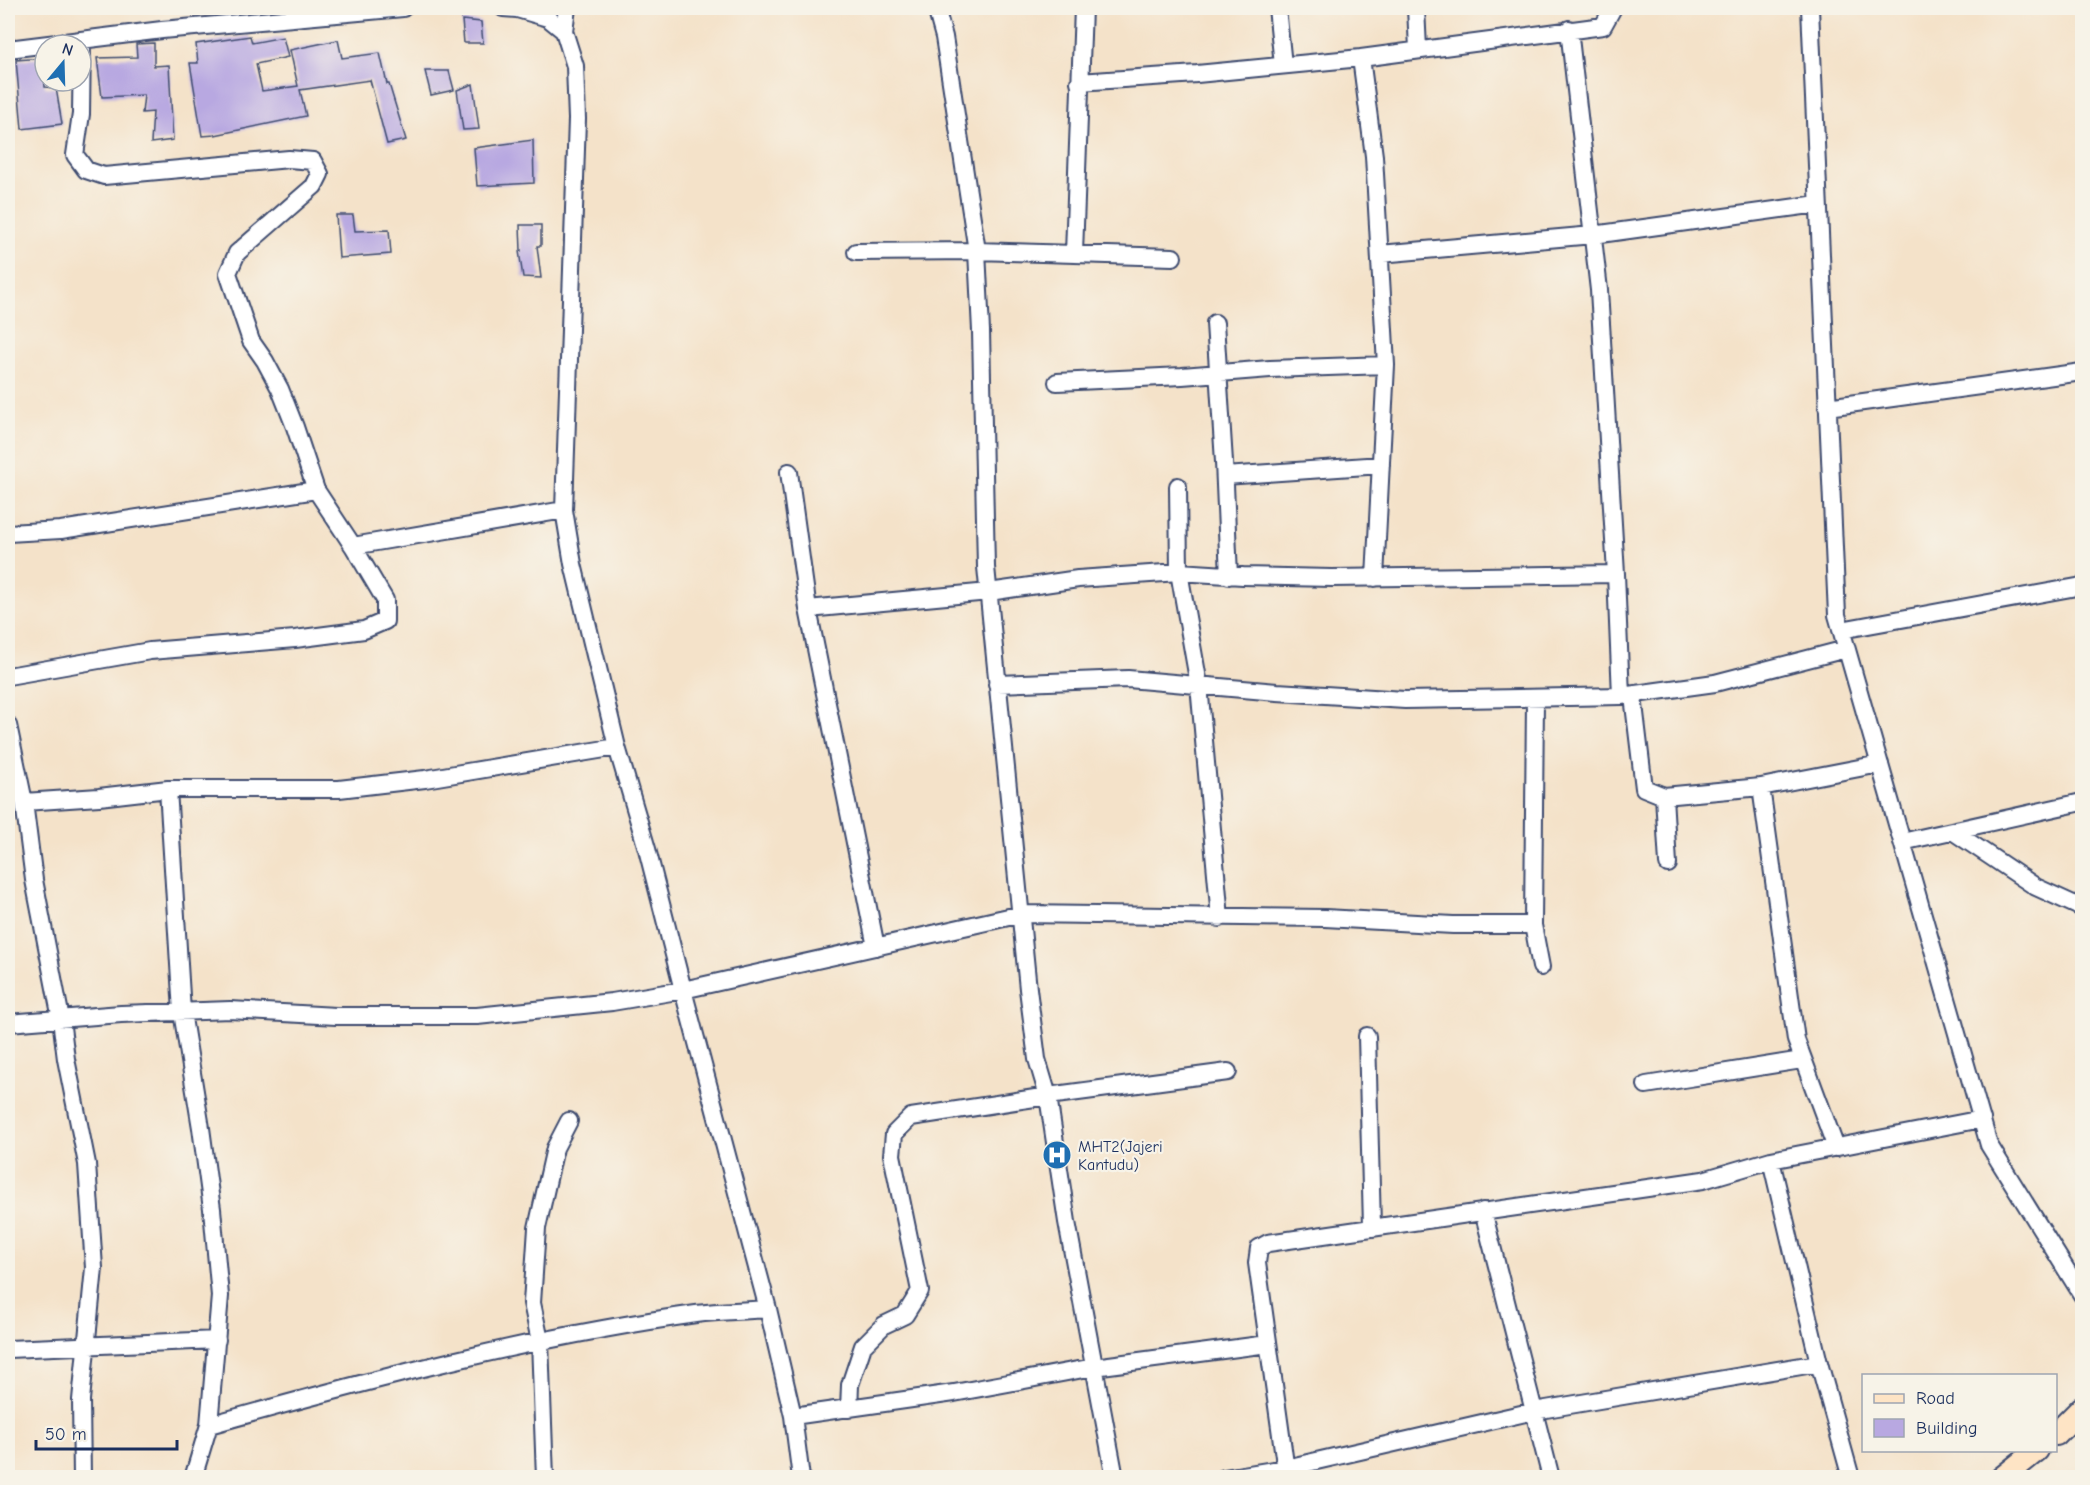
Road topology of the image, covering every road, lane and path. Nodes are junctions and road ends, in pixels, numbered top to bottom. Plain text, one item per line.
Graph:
1 (403, 8) edge
2 (503, 8) edge
3 (567, 8) edge
4 (936, 8) edge
5 (1083, 8) edge
6 (1277, 8) edge
7 (1416, 8) edge
8 (1612, 8) edge
9 (1810, 8) edge
10 (1569, 29) junction
11 (564, 31) junction
12 (93, 39) edge
13 (33, 46) edge
14 (8, 49) edge
15 (1419, 49) junction
16 (1361, 58) junction
17 (1282, 65) junction
18 (1079, 82) junction
19 (81, 93) edge
20 (1818, 204) junction
21 (1593, 235) junction
22 (977, 250) junction
23 (856, 252) dead end
24 (1074, 253) junction
25 (1380, 254) junction
26 (1173, 257) dead end
27 (1215, 324) dead end
28 (1386, 366) junction
29 (2082, 372) edge
30 (1218, 373) junction
31 (1057, 382) dead end
32 (1827, 407) junction
33 (1381, 465) junction
34 (789, 472) dead end
35 (1225, 476) junction
36 (1178, 486) dead end
37 (316, 490) junction
38 (564, 510) junction
39 (8, 533) edge
40 (353, 546) junction
41 (1179, 572) junction
42 (1616, 574) junction
43 (1229, 576) junction
44 (1375, 578) junction
45 (2082, 586) edge
46 (989, 592) junction
47 (808, 609) junction
48 (1841, 630) junction
49 (1846, 649) junction
50 (8, 676) edge
51 (997, 684) junction
52 (1199, 685) junction
53 (1627, 696) junction
54 (1535, 699) junction
55 (8, 725) edge
56 (617, 747) junction
57 (1880, 764) junction
58 (1761, 787) junction
59 (168, 789) junction
60 (1664, 796) junction
61 (24, 802) junction
62 (2082, 802) edge
63 (1954, 832) junction
64 (1902, 842) junction
65 (1668, 864) dead end
66 (2082, 909) edge
67 (1022, 914) junction
68 (1220, 918) junction
69 (1533, 925) junction
70 (876, 947) junction
71 (1541, 967) dead end
72 (683, 990) junction
73 (182, 1012) junction
74 (61, 1019) junction
75 (8, 1023) edge
76 (1367, 1036) dead end
77 (1802, 1060) junction
78 (1228, 1072) dead end
79 (1646, 1085) dead end
80 (1048, 1096) junction
81 (1982, 1119) junction
82 (568, 1121) dead end
83 (1836, 1148) junction
84 (1771, 1160) junction
85 (1484, 1211) junction
86 (1372, 1226) junction
87 (2082, 1295) edge
88 (768, 1309) junction
89 (217, 1340) junction
90 (540, 1341) junction
91 (1268, 1344) junction
92 (86, 1345) junction
93 (8, 1349) edge
94 (1819, 1364) junction
95 (1094, 1367) junction
96 (2082, 1408) edge
97 (849, 1409) junction
98 (1534, 1411) junction
99 (794, 1416) junction
100 (210, 1425) junction
101 (2057, 1432) edge
102 (2034, 1452) edge
103 (1287, 1473) edge
104 (82, 1478) edge
105 (193, 1478) edge
106 (545, 1478) edge
107 (801, 1478) edge
108 (1115, 1478) edge
109 (1224, 1478) edge
110 (1551, 1478) edge
111 (1851, 1478) edge
112 (2002, 1478) edge

1 - 12 street
2 - 11 street
3 - 11 street
4 - 22 street
5 - 18 street
6 - 17 street
7 - 15 street
8 - 10 street
9 - 20 street
10 - 15 street
10 - 21 street
11 - 38 street
13 - 14 street
15 - 16 street
16 - 17 street
16 - 25 street
17 - 18 street
18 - 24 street
19 - 37 street
20 - 21 street
20 - 32 street
21 - 25 street
21 - 42 street
22 - 23 street
22 - 24 street
22 - 46 street
24 - 26 street
25 - 28 street
27 - 30 street
28 - 30 street
28 - 33 street
29 - 32 street
30 - 31 street
30 - 35 street
32 - 48 street
33 - 35 street
33 - 44 street
34 - 47 street
35 - 43 street
36 - 41 street
37 - 39 street
37 - 40 street
38 - 40 street
38 - 56 street
40 - 50 street
41 - 43 street
41 - 46 street
41 - 52 street
42 - 44 street
42 - 53 street
43 - 44 street
45 - 48 street
46 - 47 street
46 - 51 street
47 - 70 street
48 - 49 street
49 - 53 street
49 - 57 street
51 - 52 street
51 - 67 street
52 - 54 street
52 - 68 street
53 - 54 street
53 - 60 street
54 - 69 street
55 - 61 street
56 - 59 street
56 - 72 street
57 - 58 street
57 - 64 street
58 - 60 street
58 - 77 street
59 - 61 street
59 - 73 street
60 - 65 street
61 - 74 street
62 - 63 street
63 - 64 street
63 - 66 street
64 - 81 street
67 - 68 street
67 - 70 street
67 - 80 street
68 - 69 street
69 - 71 street
70 - 72 street
72 - 73 street
72 - 88 street
73 - 74 street
73 - 89 street
74 - 75 street
74 - 92 street
76 - 86 street
77 - 79 street
77 - 83 street
78 - 80 street
80 - 95 street
80 - 97 street
81 - 83 street
81 - 87 street
82 - 90 street
83 - 84 street
84 - 85 street
84 - 94 street
85 - 86 street
85 - 98 street
86 - 91 street
88 - 90 street
88 - 99 street
89 - 92 street
89 - 100 street
90 - 100 street
90 - 106 street
91 - 95 street
91 - 103 street
92 - 93 street
92 - 104 street
94 - 98 street
94 - 111 street
95 - 97 street
95 - 108 street
96 - 101 street
97 - 99 street
98 - 103 street
98 - 110 street
99 - 107 street
100 - 105 street
102 - 112 street
103 - 109 street

